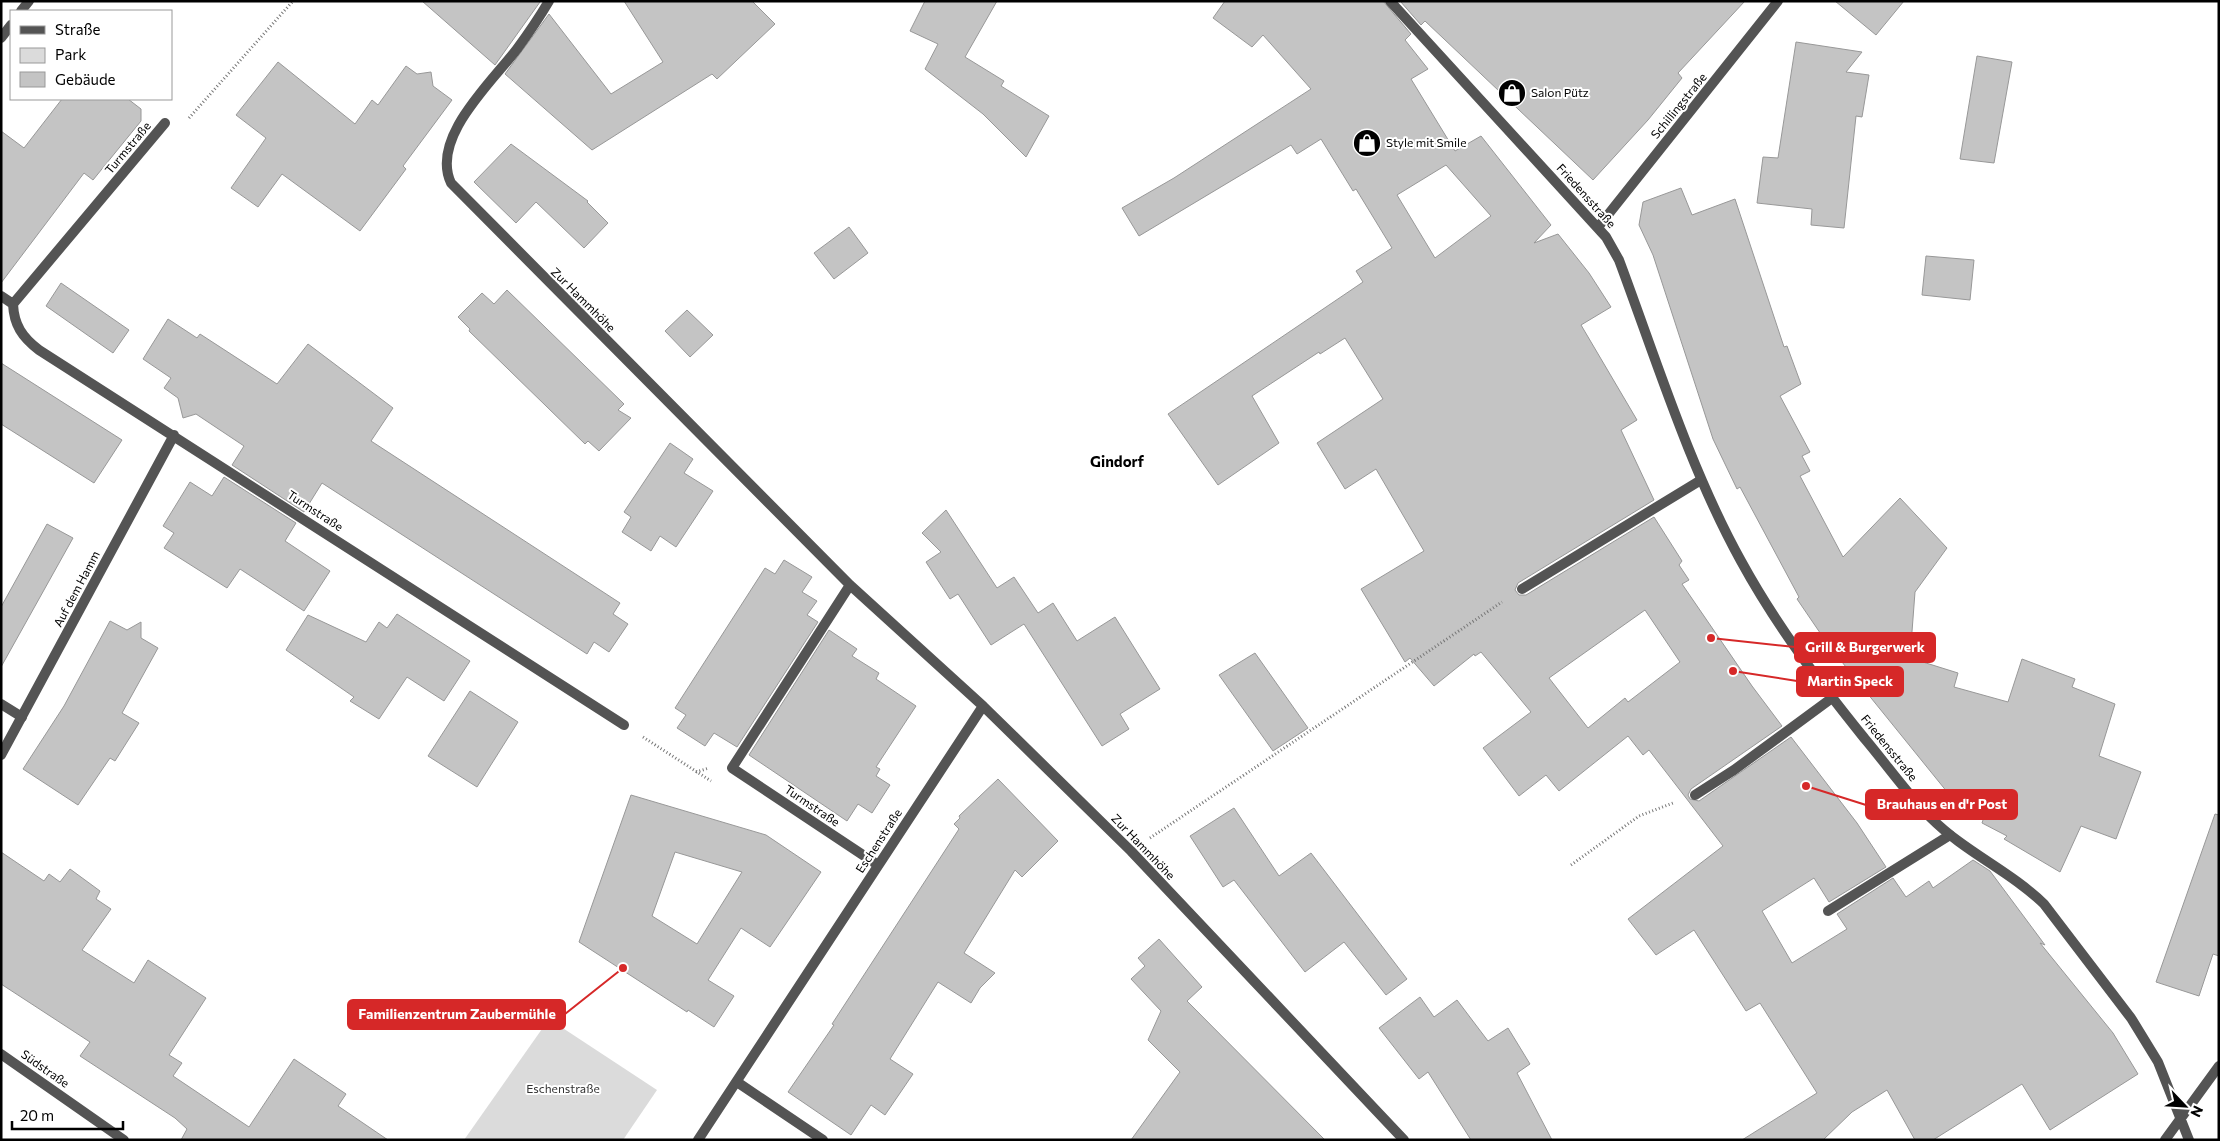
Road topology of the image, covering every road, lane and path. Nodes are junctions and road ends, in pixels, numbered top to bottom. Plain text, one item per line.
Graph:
1 (292, 1) edge
2 (549, 1) edge
3 (1390, 1) edge
4 (1778, 1) edge
5 (10, 26) edge
6 (1, 38) edge
7 (165, 123) joint
8 (1599, 226) junction
9 (1, 296) edge
10 (13, 304) junction
11 (174, 435) junction
12 (1702, 480) junction
13 (850, 585) junction
14 (1522, 589) joint
15 (1832, 698) junction
16 (1, 704) edge
17 (983, 706) junction
18 (22, 717) junction
19 (624, 725) dead end
20 (1, 755) edge
21 (1695, 795) joint
22 (1950, 835) junction
23 (1131, 851) junction
24 (878, 865) junction
25 (1571, 865) dead end
26 (1828, 911) dead end
27 (1, 1054) edge
28 (2218, 1068) edge
29 (737, 1082) junction
30 (2182, 1118) junction
31 (124, 1140) edge
32 (698, 1140) edge
33 (823, 1140) edge
34 (1404, 1140) edge
35 (2165, 1140) edge
36 (2189, 1140) edge

1 - 7 path
2 - 13 street, Zur Hammhöhe
3 - 8 street, Friedensstraße
4 - 8 street, Schillingstraße
5 - 6 street
7 - 10 street, Turmstraße
8 - 12 street, Friedensstraße
9 - 10 street
10 - 11 street, Turmstraße
11 - 18 street, Auf dem Hamm
11 - 19 street, Turmstraße
12 - 14 street
12 - 15 street, Friedensstraße
13 - 17 street, Zur Hammhöhe
13 - 24 street, Turmstraße
14 - 23 path
15 - 21 street
15 - 22 street, Friedensstraße
16 - 18 street
17 - 23 street, Zur Hammhöhe
17 - 24 street, Eschenstraße
18 - 20 street, Auf dem Hamm
21 - 25 path
22 - 26 street
22 - 30 street, Friedensstraße
23 - 34 street, Zur Hammhöhe
24 - 29 street, Eschenstraße
27 - 31 street, Südstraße
28 - 30 street
29 - 32 street, Eschenstraße
29 - 33 street
30 - 35 street
30 - 36 street, Friedensstraße

